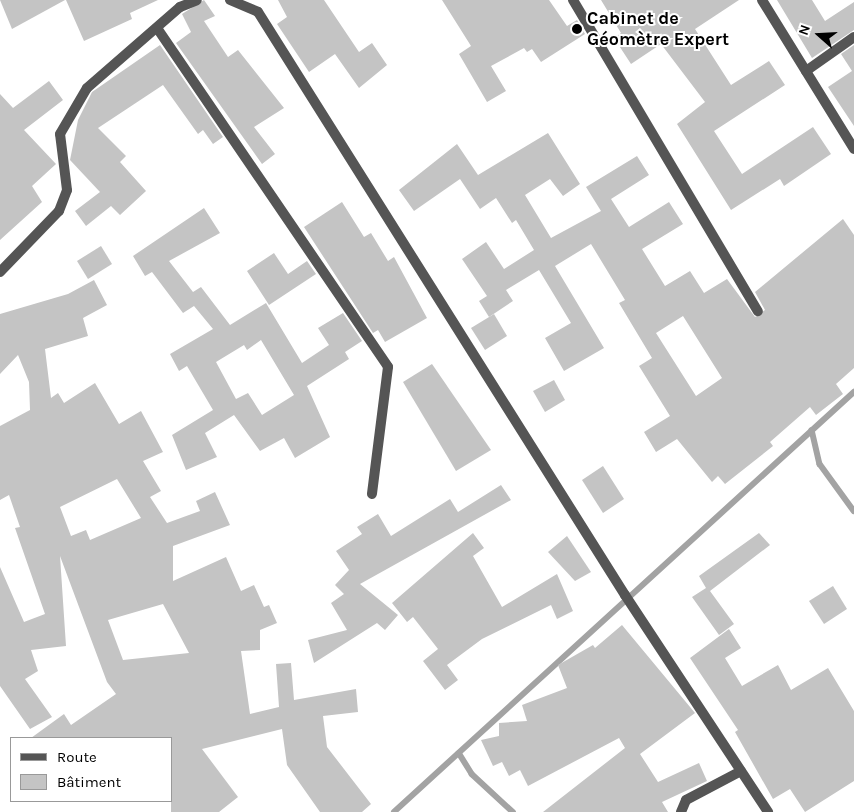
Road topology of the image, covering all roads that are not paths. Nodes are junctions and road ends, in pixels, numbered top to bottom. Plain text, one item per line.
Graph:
1 (197, 0) edge
2 (230, 0) edge
3 (573, 0) edge
4 (762, 0) edge
5 (157, 28) junction
6 (854, 37) edge
7 (806, 71) junction
8 (854, 149) edge
9 (0, 272) edge
10 (758, 311) dead end
11 (372, 494) dead end
12 (741, 771) junction
13 (681, 812) edge
14 (768, 812) edge

1 - 5 street
2 - 12 street
3 - 10 street
4 - 7 street
5 - 9 street
5 - 11 street
6 - 7 street
7 - 8 street
12 - 13 street
12 - 14 street

